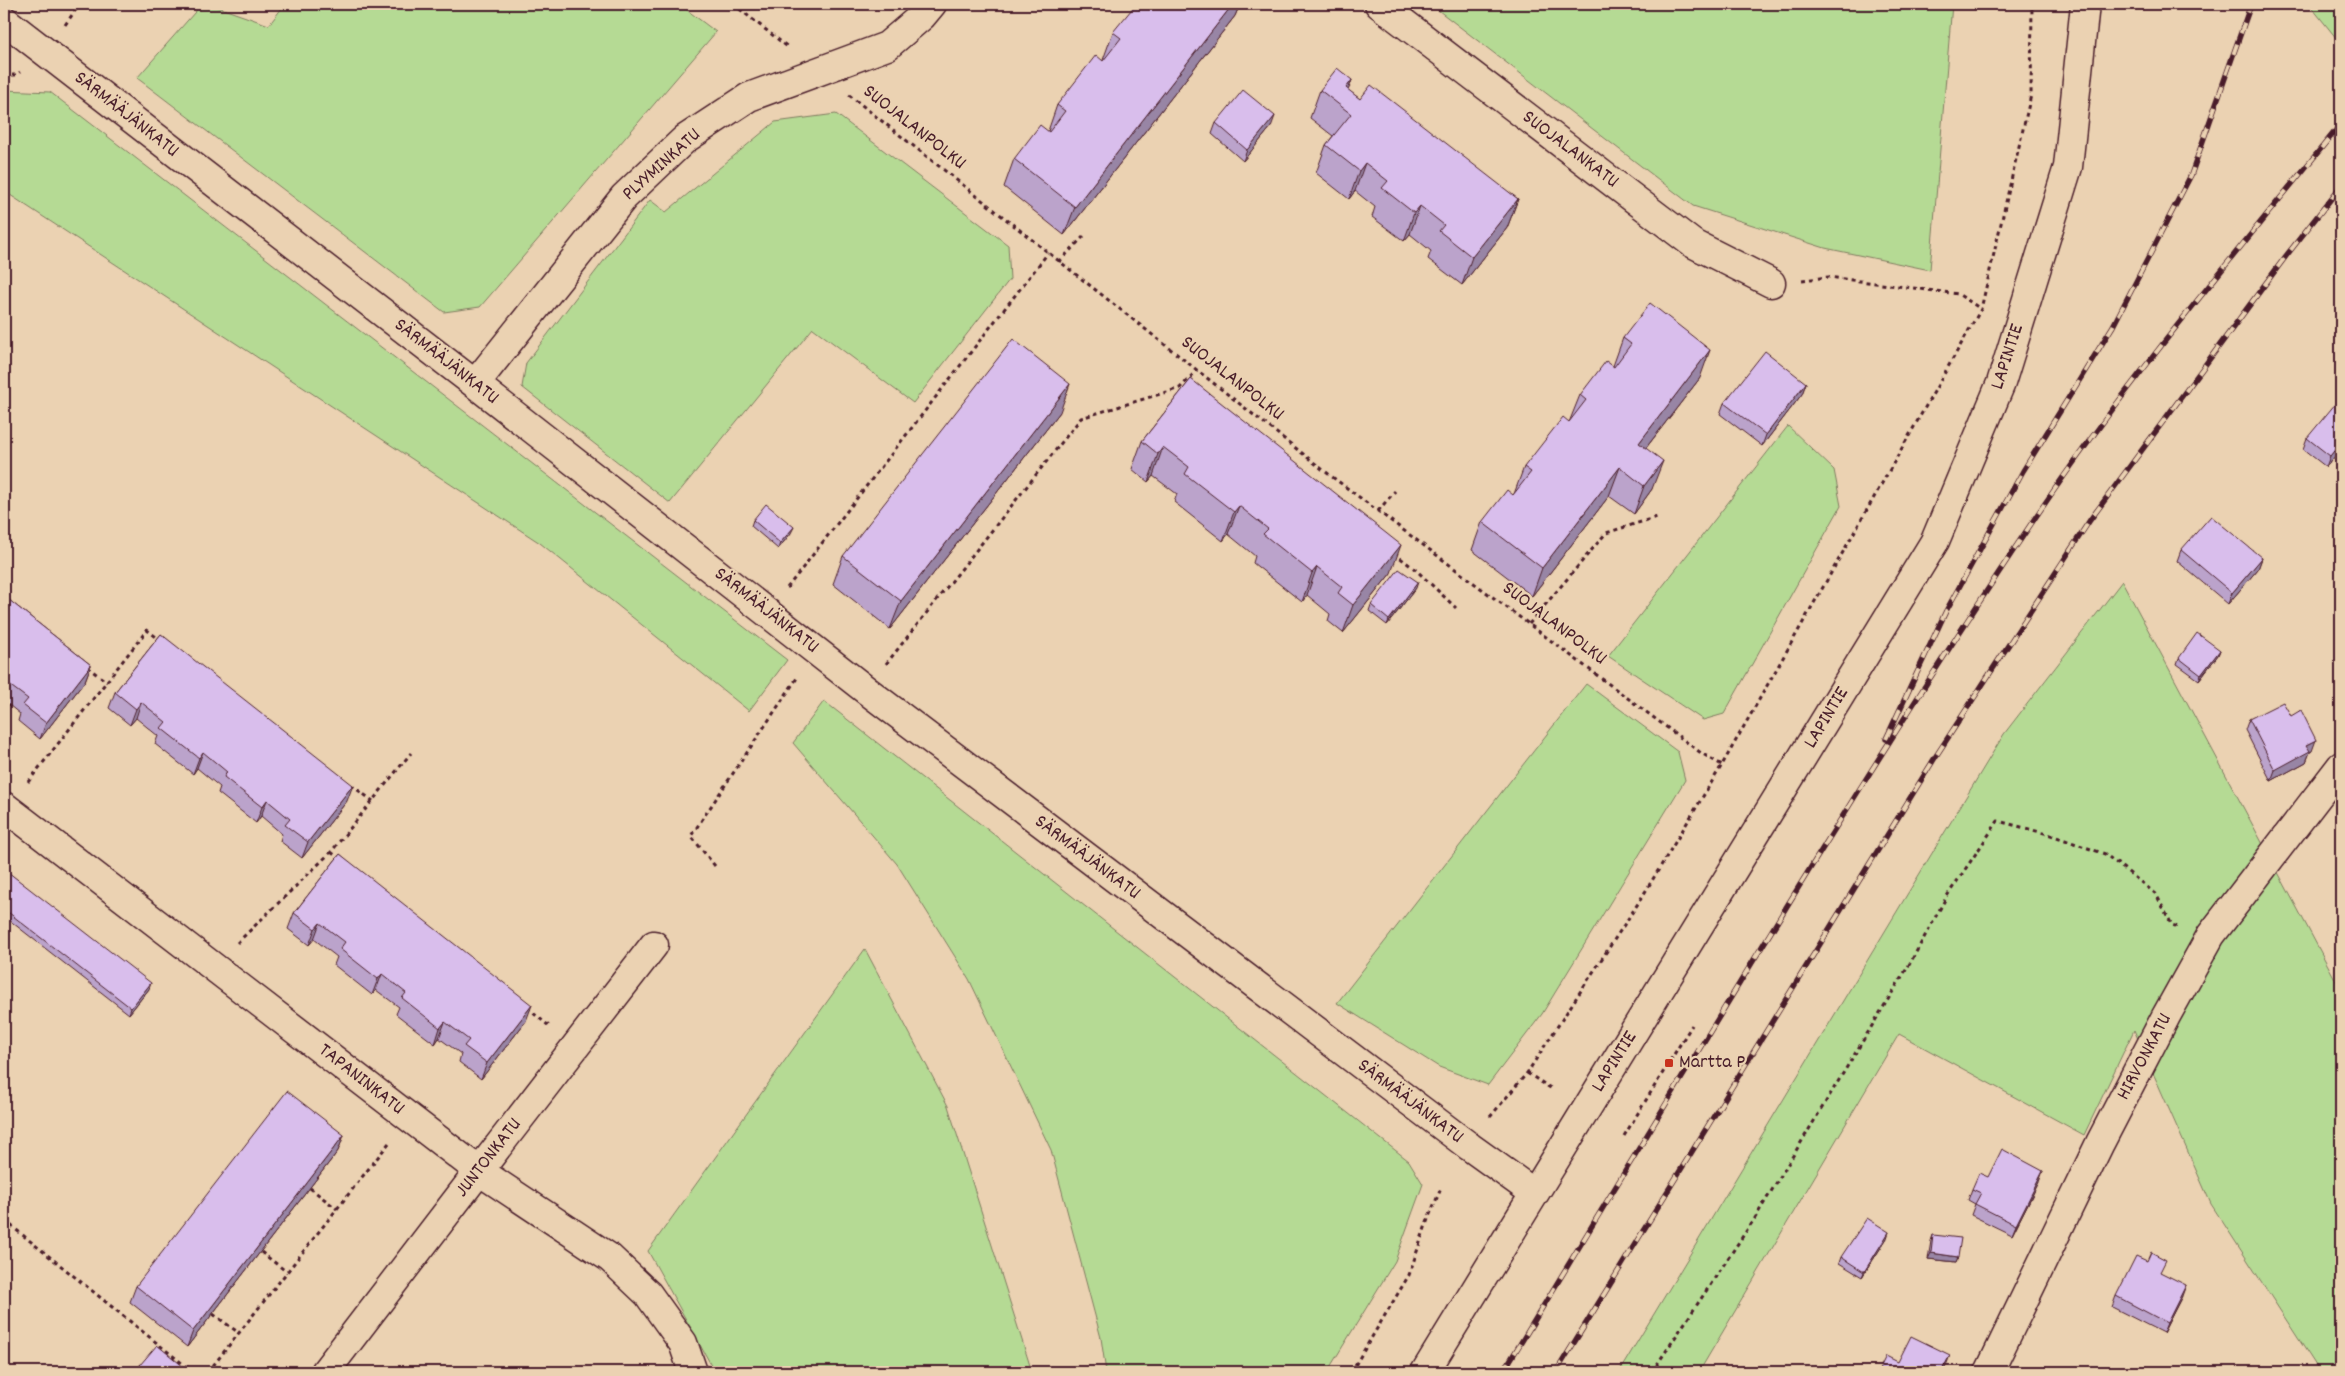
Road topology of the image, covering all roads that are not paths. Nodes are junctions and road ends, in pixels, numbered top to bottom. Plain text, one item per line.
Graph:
1 (932, 4) edge
2 (1379, 4) edge
3 (2085, 4) edge
4 (4, 20) edge
5 (1771, 283) road end
6 (475, 384) junction
7 (2341, 766) edge
8 (6, 807) edge
9 (654, 945) dead end
10 (478, 1171) junction
11 (1534, 1193) junction
12 (325, 1372) edge
13 (693, 1372) edge
14 (1425, 1372) edge
15 (1989, 1372) edge

1 - 6 street, PLYYMINKATU
2 - 5 street, SUOJALANKATU
3 - 11 street, LAPINTIE
4 - 6 street, SÄRMÄÄJÄNKATU
6 - 11 street, SÄRMÄÄJÄNKATU
7 - 15 street, HIRVONKATU
8 - 10 street, TAPANINKATU
9 - 10 street, JUNTONKATU
10 - 12 street, JUNTONKATU
10 - 13 street, TAPANINKATU
11 - 14 street, LAPINTIE

